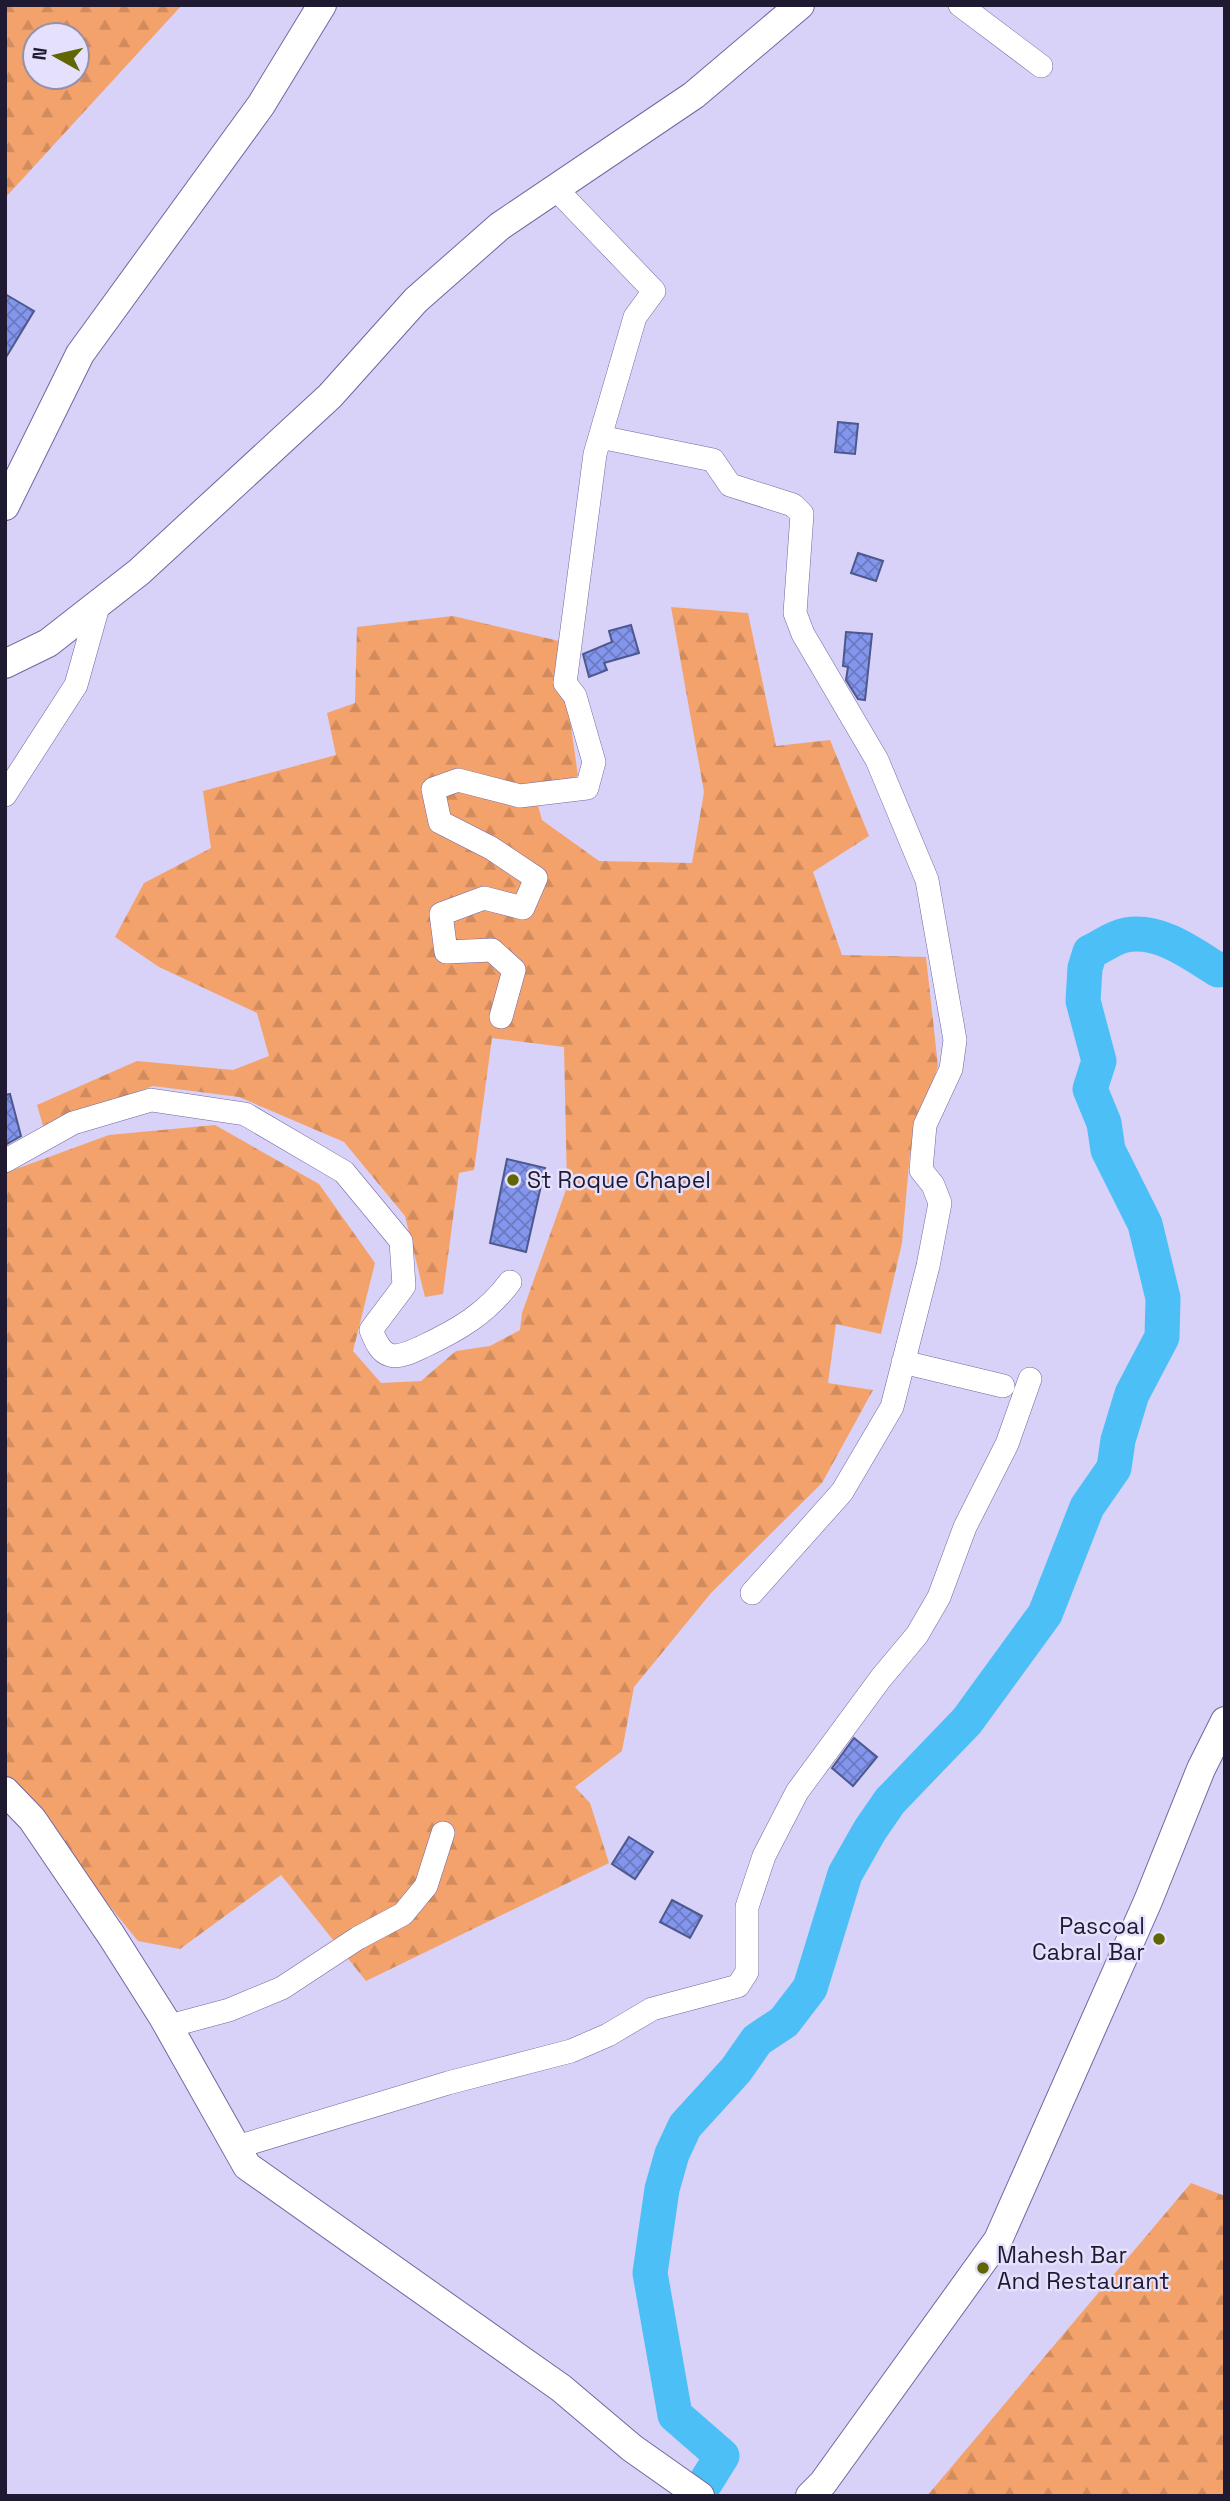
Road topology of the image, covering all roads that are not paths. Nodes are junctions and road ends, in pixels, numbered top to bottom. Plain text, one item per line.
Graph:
1 (322, 5) edge
2 (800, 5) edge
3 (960, 5) edge
4 (1041, 66) dead end
5 (557, 190) junction
6 (600, 437) junction
7 (5, 506) edge
8 (99, 603) junction
9 (5, 664) edge
10 (5, 794) edge
11 (501, 1017) dead end
12 (5, 1161) edge
13 (510, 1282) dead end
14 (903, 1362) junction
15 (1030, 1378) dead end
16 (1003, 1386) dead end
17 (752, 1593) dead end
18 (1225, 1721) edge
19 (5, 1791) edge
20 (443, 1833) dead end
21 (169, 2026) junction
22 (237, 2147) junction
23 (700, 2496) edge
24 (810, 2496) edge

1 - 7 street
2 - 5 street
3 - 4 street
5 - 6 street
5 - 8 street
6 - 11 street
6 - 14 street
8 - 9 street
8 - 10 street
12 - 13 street
14 - 16 street
14 - 17 street
15 - 22 street
18 - 24 street
19 - 21 street
20 - 21 street
21 - 22 street
22 - 23 street

